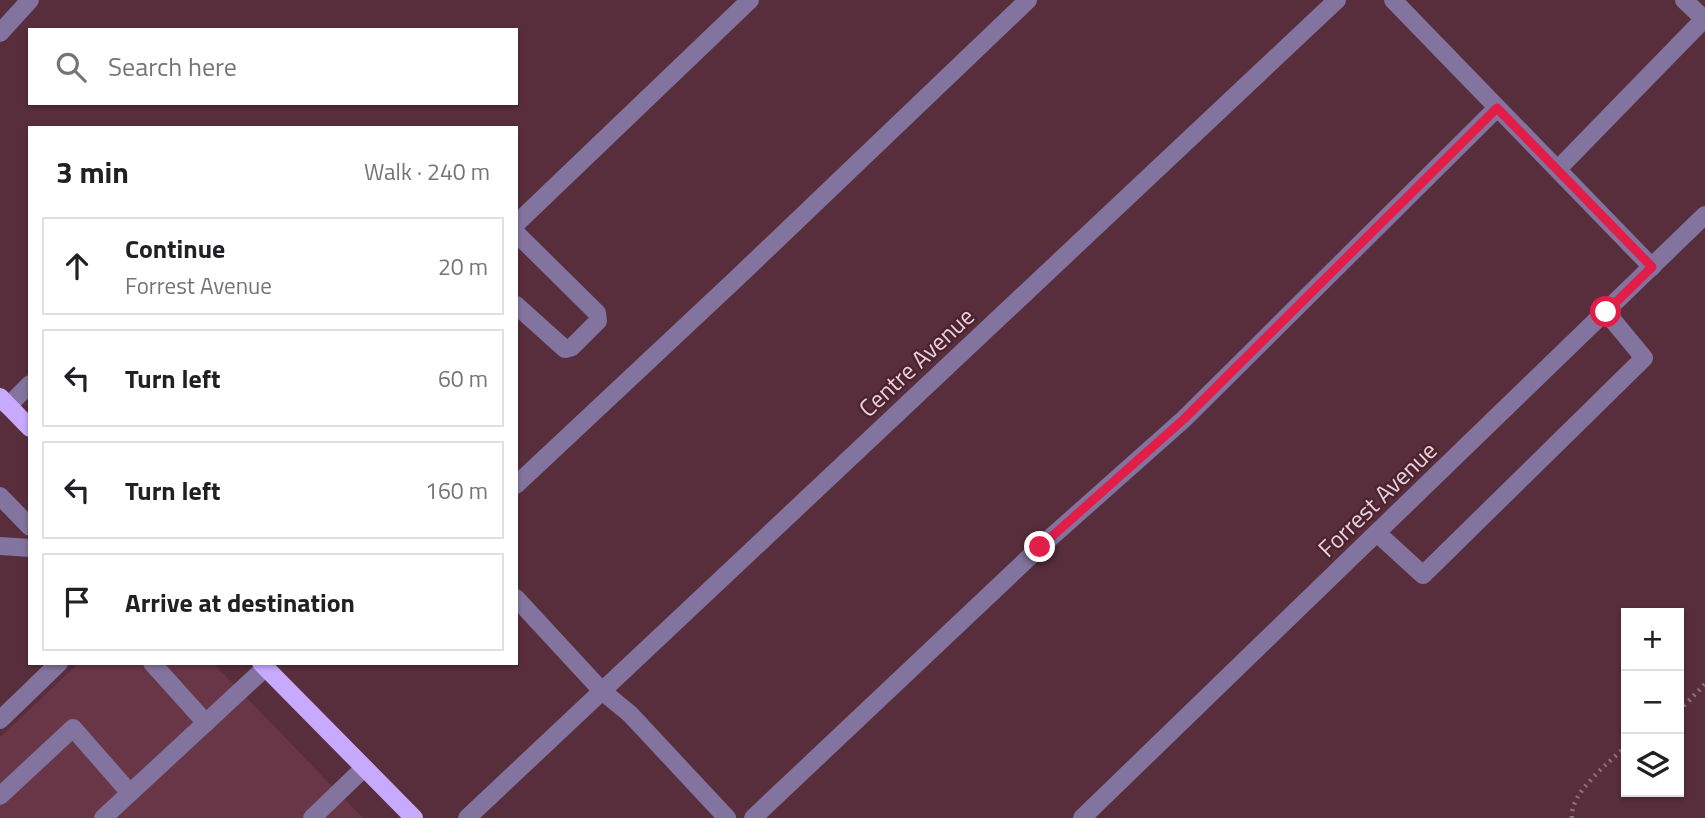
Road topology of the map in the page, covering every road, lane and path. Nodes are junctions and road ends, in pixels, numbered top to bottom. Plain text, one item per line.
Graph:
1 (30, 0) edge
2 (750, 0) edge
3 (1028, 0) edge
4 (1337, 0) edge
5 (1393, 0) edge
6 (1684, 0) edge
7 (1704, 20) edge
8 (0, 33) edge
9 (1497, 108) junction
10 (1558, 169) junction
11 (1705, 215) edge
12 (518, 222) edge
13 (518, 235) edge
14 (1652, 267) junction
15 (518, 307) edge
16 (1606, 312) junction
17 (28, 385) edge
18 (4, 401) edge
19 (28, 426) edge
20 (518, 483) edge
21 (0, 496) edge
22 (28, 525) edge
23 (1377, 533) junction
24 (0, 545) edge
25 (28, 548) edge
26 (518, 600) edge
27 (57, 665) edge
28 (154, 665) edge
29 (263, 666) edge
30 (1705, 684) edge
31 (602, 691) junction
32 (1684, 705) edge
33 (0, 720) edge
34 (206, 723) junction
35 (1621, 751) edge
36 (364, 768) junction
37 (130, 793) junction
38 (0, 796) edge
39 (103, 818) edge
40 (312, 818) edge
41 (414, 818) edge
42 (467, 818) edge
43 (727, 818) edge
44 (753, 818) edge
45 (1082, 818) edge
46 (1572, 818) edge

1 - 8 street
2 - 12 street
3 - 20 street
4 - 31 street, Centre Avenue
5 - 9 street
6 - 7 street
7 - 10 street
9 - 10 street
9 - 44 street
10 - 14 street
11 - 14 street, Forrest Avenue
13 - 15 street
14 - 16 street, Forrest Avenue
16 - 23 street, Forrest Avenue
16 - 23 street
17 - 18 street
18 - 19 main road
21 - 22 street
23 - 45 street, Forrest Avenue
24 - 25 street
26 - 31 street
27 - 33 street
28 - 34 street
29 - 34 street
29 - 36 main road
30 - 32 path
31 - 42 street, Centre Avenue
31 - 43 street
34 - 37 street
35 - 46 path
36 - 40 street
36 - 41 main road
37 - 38 street
37 - 39 street

